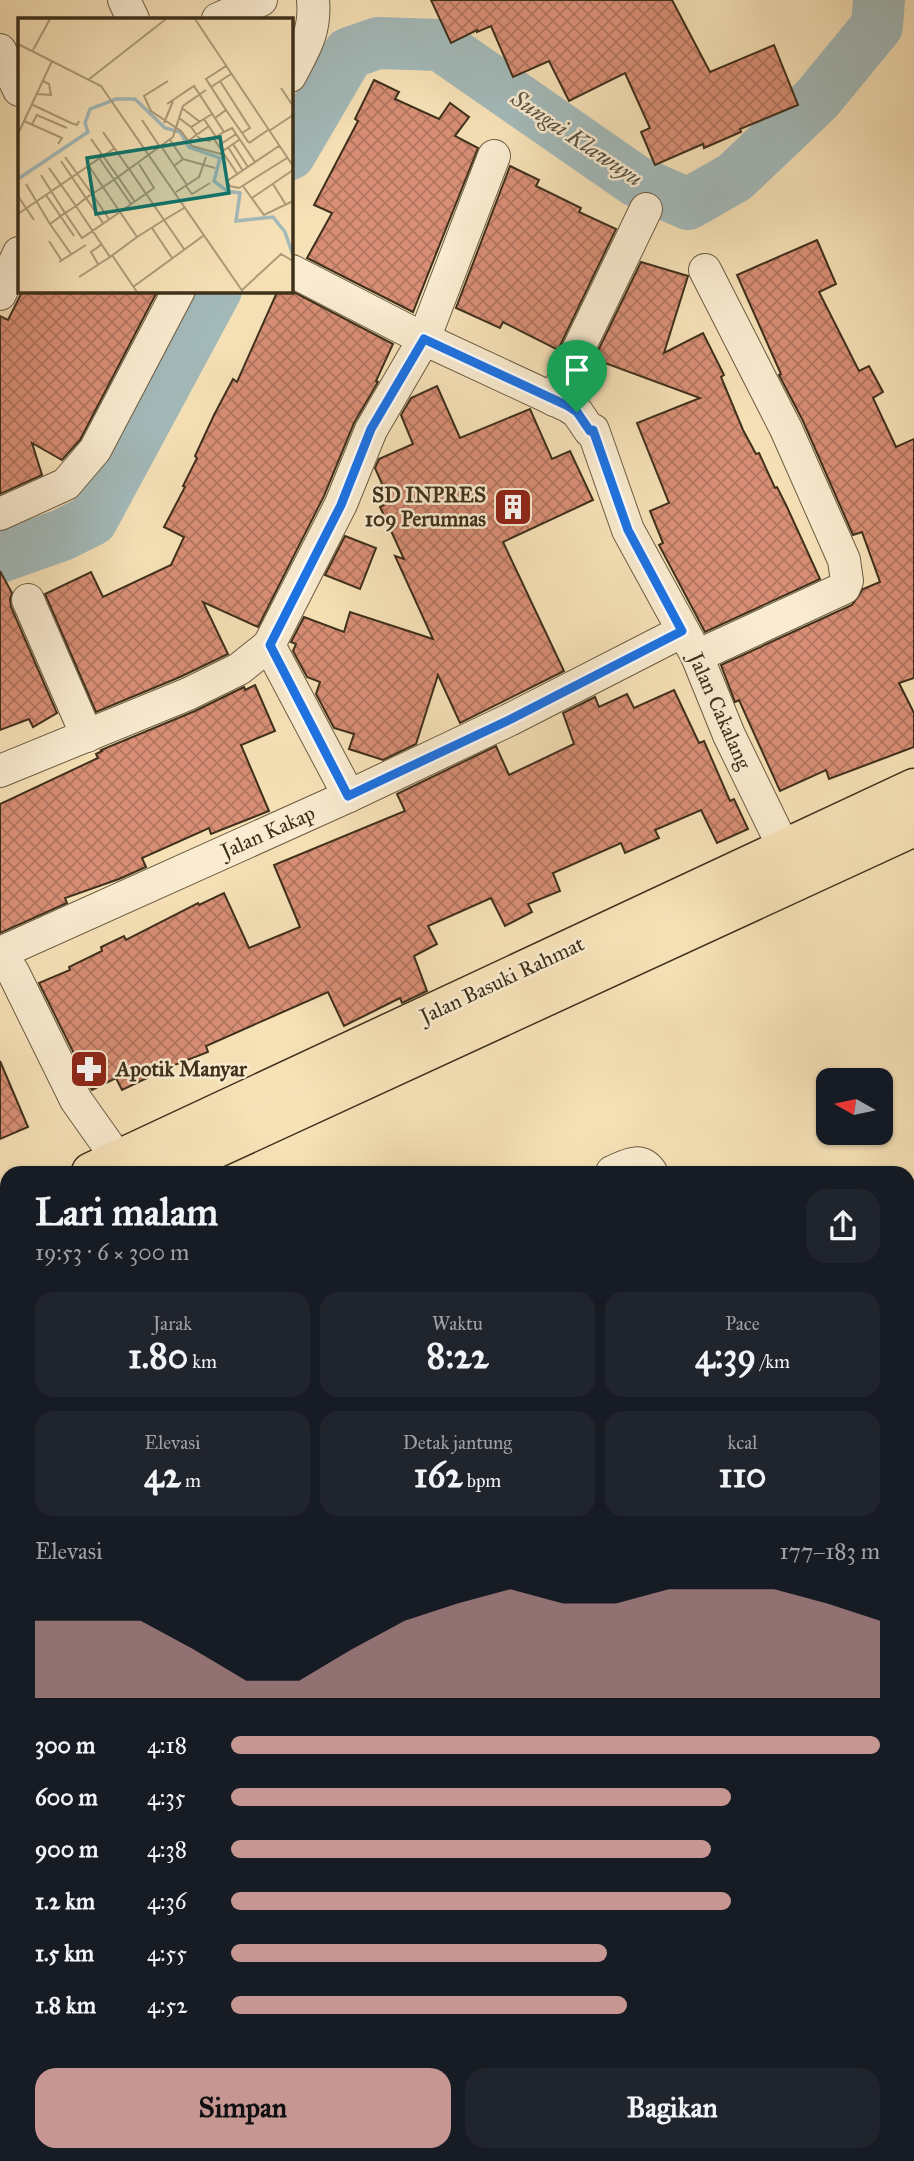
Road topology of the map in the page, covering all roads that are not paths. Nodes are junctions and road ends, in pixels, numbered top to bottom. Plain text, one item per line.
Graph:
1 (124, 0) edge
2 (313, 0) edge
3 (133, 18) edge
4 (1, 54) edge
5 (292, 72) edge
6 (18, 88) edge
7 (494, 156) dead end
8 (646, 209) dead end
9 (18, 255) edge
10 (705, 270) dead end
11 (292, 271) edge
12 (178, 292) edge
13 (0, 294) edge
14 (424, 339) junction
15 (554, 400) junction
16 (0, 514) edge
17 (28, 600) dead end
18 (690, 644) junction
19 (270, 645) junction
20 (87, 736) junction
21 (0, 771) edge
22 (914, 788) edge
23 (348, 796) junction
24 (914, 827) edge
25 (784, 848) junction
26 (578, 963) junction
27 (3, 964) edge
28 (111, 1166) edge
29 (117, 1166) edge
30 (177, 1166) edge
31 (628, 1166) edge
32 (646, 1166) edge

1 - 3 street
2 - 5 street
4 - 6 street
7 - 14 street
8 - 15 street
9 - 13 street
10 - 18 street, Jalan Kakap
11 - 14 street, Jalan Cakalang
12 - 16 street
14 - 15 street, Jalan Cakalang
14 - 19 street
15 - 18 street, Jalan Cakalang
17 - 20 street
18 - 23 street, Jalan Kakap
18 - 25 street, Jalan Cakalang
19 - 20 street
19 - 23 street
20 - 21 street
22 - 25 highway, Jalan Basuki Rahmat
23 - 27 street, Jalan Kakap
24 - 26 highway, Jalan Basuki Rahmat
25 - 26 highway, Jalan Basuki Rahmat
26 - 29 highway, Jalan Basuki Rahmat
26 - 30 highway, Jalan Basuki Rahmat
27 - 28 street
31 - 32 street

